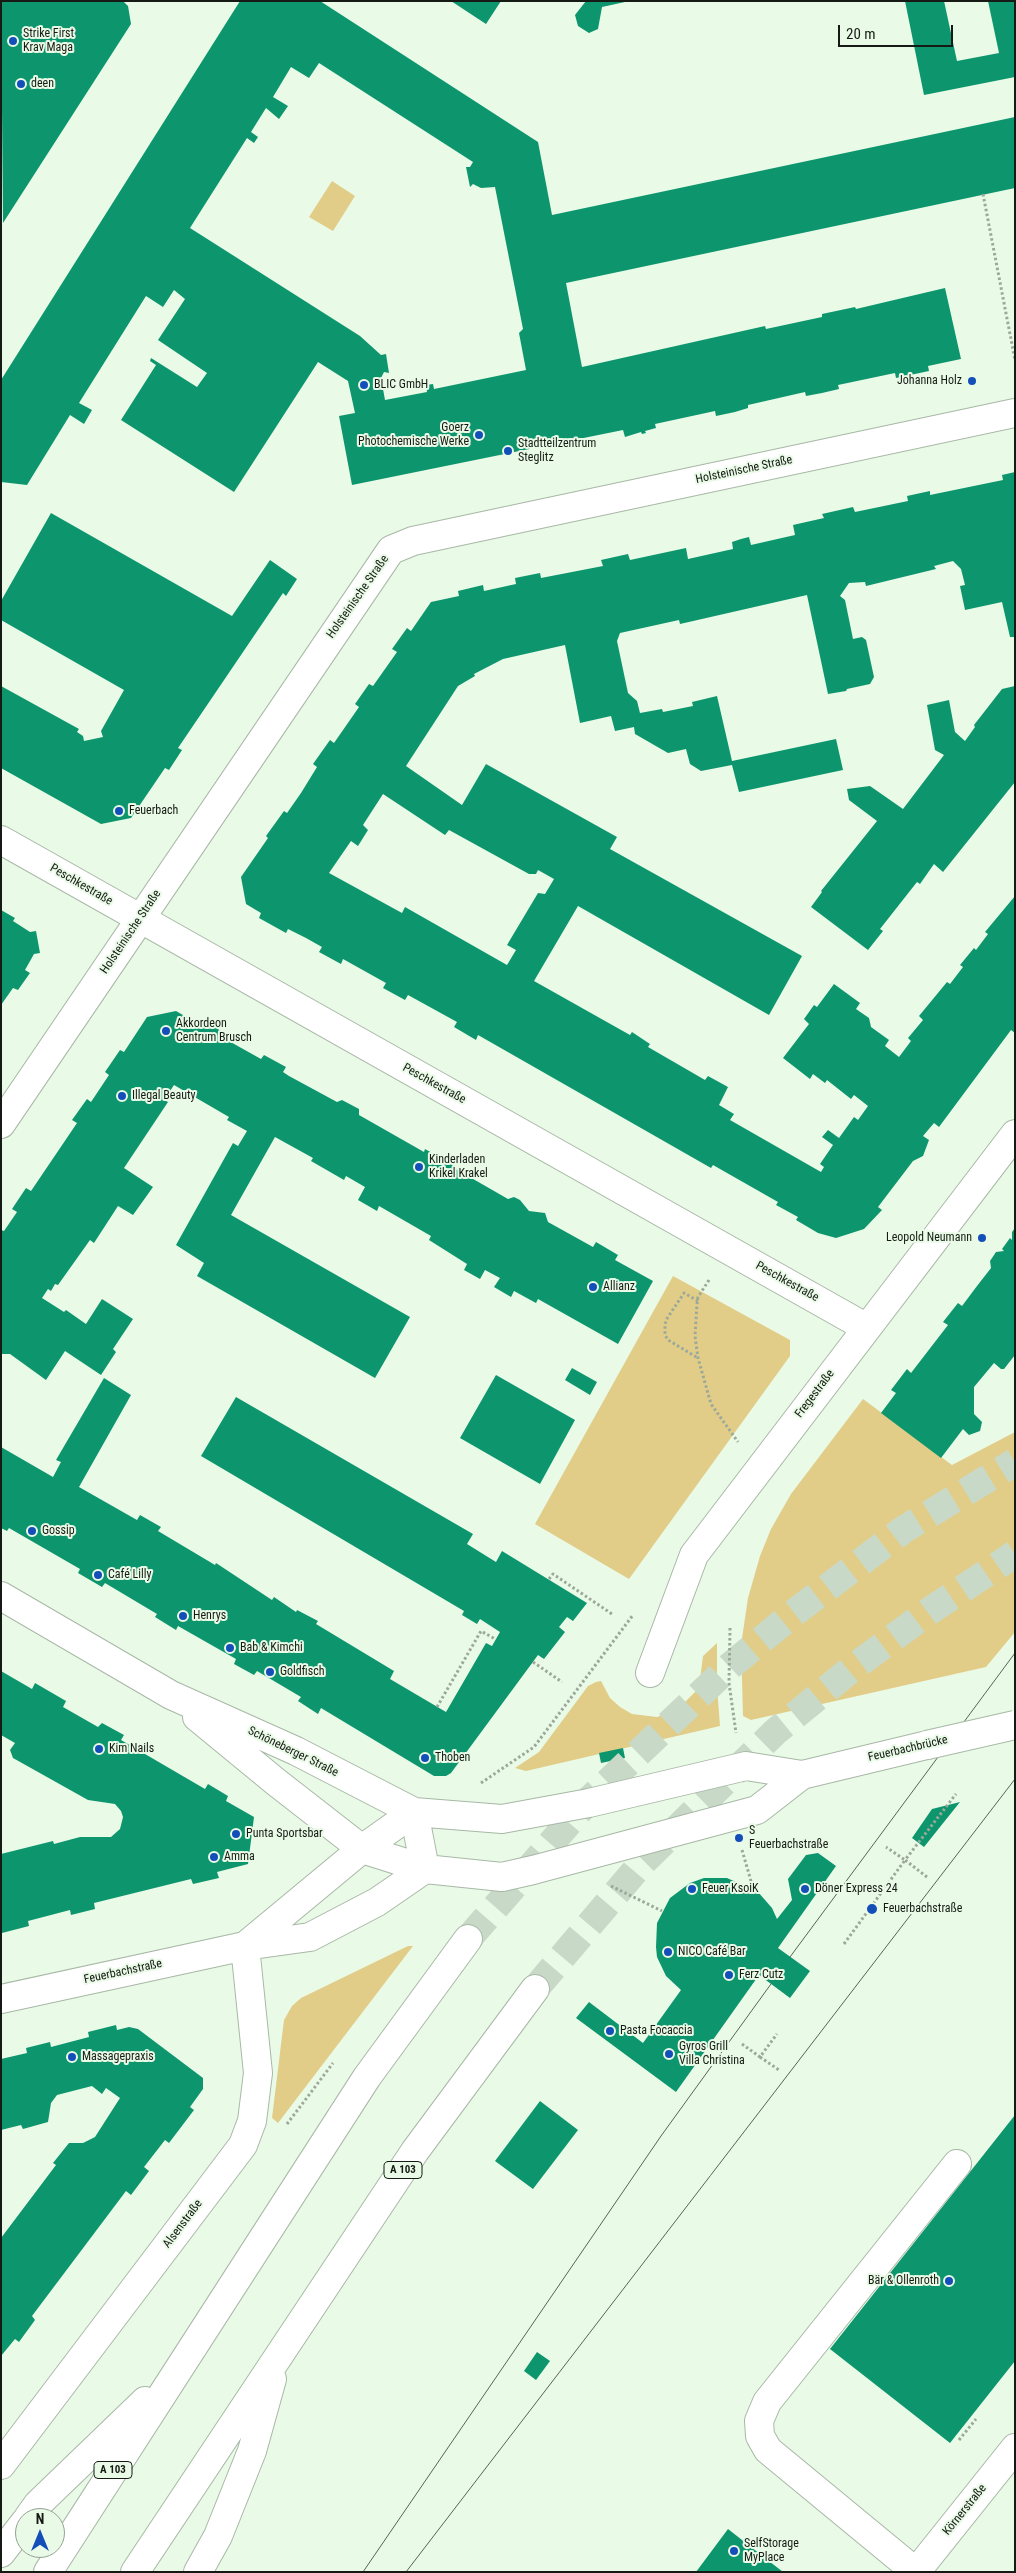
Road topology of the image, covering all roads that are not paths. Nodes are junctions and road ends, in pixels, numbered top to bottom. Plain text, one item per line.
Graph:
1 (1015, 413) edge
2 (1, 840) edge
3 (140, 918) junction
4 (1, 1124) edge
5 (1015, 1134) edge
6 (867, 1328) junction
7 (1, 1596) edge
8 (650, 1673) dead end
9 (171, 1695) junction
10 (1015, 1725) edge
11 (802, 1774) junction
12 (414, 1812) junction
13 (362, 1849) junction
14 (425, 1870) junction
15 (468, 1939) tunnel mouth
16 (245, 1946) junction
17 (535, 1989) tunnel mouth
18 (1, 1999) edge
19 (957, 2164) dead end
20 (278, 2356) junction
21 (178, 2369) junction
22 (1015, 2448) edge
23 (1, 2465) edge
24 (35, 2508) edge
25 (15, 2535) edge
26 (1, 2553) edge
27 (48, 2572) edge
28 (135, 2572) edge
29 (198, 2572) edge
30 (916, 2572) edge

1 - 3 main road, Holsteinische Straße
2 - 3 main road, Peschkestraße
3 - 4 main road, Holsteinische Straße
3 - 6 main road, Peschkestraße
5 - 6 main road, Fregestraße
6 - 8 main road, Fregestraße
7 - 9 main road, Schöneberger Straße
9 - 12 main road, Schöneberger Straße
9 - 13 main road, Schöneberger Straße
10 - 11 main road, Feuerbachbrücke, bridge
11 - 12 main road
11 - 14 main road
12 - 13 main road, Feuerbachstraße
12 - 14 main road
13 - 14 main road
13 - 16 main road, Feuerbachstraße
14 - 16 main road, Feuerbachstraße
15 - 21 main road, A 103
16 - 18 main road, Feuerbachstraße
16 - 23 main road, Alsenstraße
17 - 20 main road, A 103
19 - 30 main road
20 - 28 main road, A 103
20 - 29 main road
21 - 24 main road
21 - 27 main road, A 103
22 - 30 main road, Körnerstraße
25 - 26 main road

